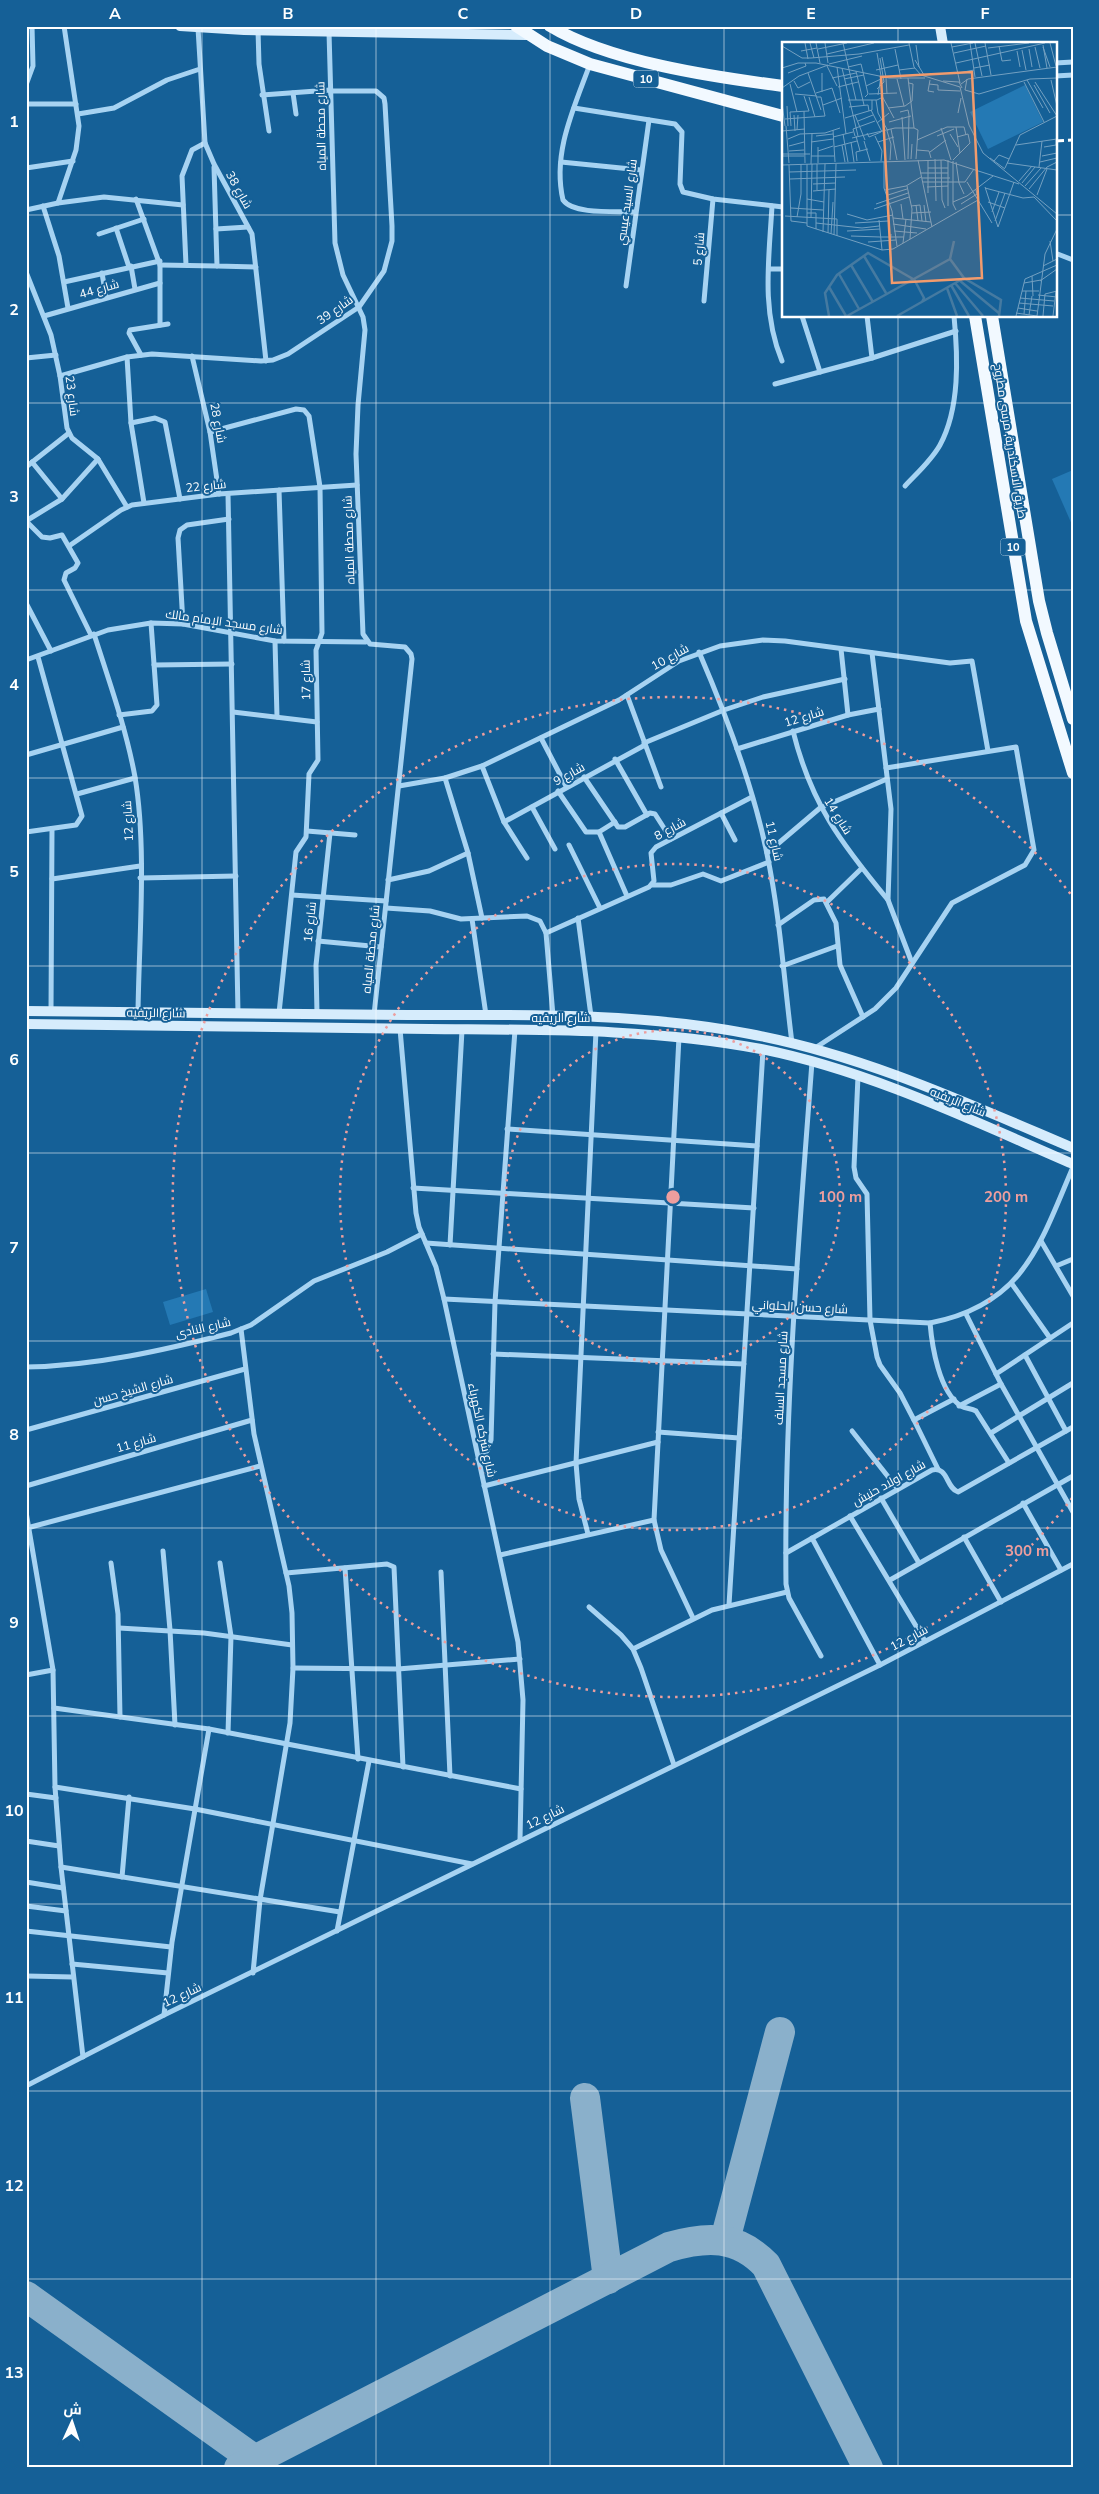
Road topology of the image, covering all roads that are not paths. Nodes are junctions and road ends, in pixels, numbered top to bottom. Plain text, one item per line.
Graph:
1 (32, 26) edge
2 (64, 26) edge
3 (180, 26) edge
4 (516, 26) edge
5 (550, 26) edge
6 (940, 26) edge
7 (198, 28) junction
8 (243, 28) edge
9 (352, 29) edge
10 (258, 30) junction
11 (329, 32) junction
12 (527, 35) junction
13 (943, 42) edge
14 (1073, 62) edge
15 (1056, 63) edge
16 (590, 64) junction
17 (200, 68) junction
18 (1073, 75) edge
19 (1056, 76) edge
20 (26, 85) edge
21 (782, 86) edge
22 (330, 90) junction
23 (293, 93) junction
24 (262, 95) junction
25 (26, 104) edge
26 (76, 104) junction
27 (574, 108) junction
28 (782, 110) edge
29 (766, 112) junction
30 (78, 114) junction
31 (296, 114) dead end
32 (782, 116) edge
33 (649, 120) junction
34 (269, 131) dead end
35 (205, 143) junction
36 (73, 161) junction
37 (561, 162) junction
38 (214, 164) junction
39 (26, 168) edge
40 (642, 170) junction
41 (136, 199) junction
42 (713, 199) junction
43 (58, 202) junction
44 (183, 205) junction
45 (43, 206) junction
46 (772, 206) junction
47 (782, 207) edge
48 (26, 210) edge
49 (635, 212) junction
50 (144, 219) junction
51 (248, 227) junction
52 (116, 228) junction
53 (216, 229) junction
54 (99, 234) dead end
55 (1056, 253) edge
56 (1073, 260) edge
57 (160, 263) junction
58 (186, 266) junction
59 (218, 266) junction
60 (130, 267) junction
61 (256, 267) junction
62 (769, 269) junction
63 (782, 270) edge
64 (26, 272) edge
65 (102, 273) junction
66 (64, 282) junction
67 (160, 283) junction
68 (626, 286) dead end
69 (135, 289) junction
70 (106, 297) junction
71 (704, 301) dead end
72 (359, 307) junction
73 (68, 308) junction
74 (44, 316) junction
75 (803, 318) edge
76 (867, 318) edge
77 (954, 318) edge
78 (975, 318) edge
79 (992, 318) edge
80 (160, 324) junction
81 (168, 324) dead end
82 (956, 331) junction
83 (56, 355) junction
84 (141, 355) junction
85 (192, 356) junction
86 (127, 357) junction
87 (26, 358) edge
88 (872, 358) junction
89 (266, 361) junction
90 (782, 361) dead end
91 (820, 372) junction
92 (60, 376) junction
93 (775, 384) dead end
94 (131, 423) junction
95 (210, 432) junction
96 (69, 433) junction
97 (98, 460) junction
98 (32, 462) junction
99 (26, 467) edge
100 (357, 485) junction
101 (905, 486) dead end
102 (320, 487) junction
103 (279, 490) junction
104 (219, 494) junction
105 (228, 494) junction
106 (62, 499) junction
107 (180, 499) junction
108 (144, 503) junction
109 (127, 507) junction
110 (229, 519) junction
111 (69, 546) junction
112 (26, 603) edge
113 (151, 623) junction
114 (183, 624) junction
115 (232, 632) junction
116 (92, 635) junction
117 (275, 641) junction
118 (284, 641) junction
119 (319, 641) junction
120 (366, 642) junction
121 (841, 648) junction
122 (51, 651) junction
123 (699, 652) junction
124 (872, 652) junction
125 (38, 656) junction
126 (26, 660) edge
127 (232, 664) junction
128 (154, 665) junction
129 (845, 679) junction
130 (627, 695) junction
131 (879, 709) junction
132 (724, 710) junction
133 (233, 712) junction
134 (119, 715) junction
135 (848, 715) junction
136 (277, 718) junction
137 (1073, 719) edge
138 (317, 722) junction
139 (123, 727) junction
140 (793, 731) junction
141 (541, 738) junction
142 (645, 744) junction
143 (62, 745) junction
144 (737, 749) junction
145 (988, 751) junction
146 (26, 755) edge
147 (615, 760) junction
148 (482, 766) junction
149 (886, 768) junction
150 (1073, 773) edge
151 (584, 777) junction
152 (135, 778) junction
153 (444, 778) junction
154 (888, 778) junction
155 (399, 786) junction
156 (566, 786) junction
157 (661, 787) dead end
158 (558, 791) junction
159 (77, 794) junction
160 (752, 798) junction
161 (532, 807) junction
162 (820, 808) junction
163 (721, 813) junction
164 (647, 815) junction
165 (504, 822) junction
166 (615, 822) junction
167 (52, 829) junction
168 (26, 832) edge
169 (307, 832) junction
170 (599, 832) junction
171 (330, 833) junction
172 (355, 835) dead end
173 (671, 839) junction
174 (735, 840) dead end
175 (569, 845) dead end
176 (555, 849) dead end
177 (468, 853) junction
178 (767, 853) junction
179 (527, 858) dead end
180 (769, 862) junction
181 (140, 866) junction
182 (862, 868) junction
183 (236, 876) junction
184 (140, 878) junction
185 (52, 879) junction
186 (388, 880) junction
187 (652, 885) junction
188 (292, 895) junction
189 (627, 896) junction
190 (323, 897) junction
191 (888, 900) junction
192 (386, 901) junction
193 (826, 902) junction
194 (386, 908) junction
195 (600, 908) junction
196 (482, 918) junction
197 (578, 918) junction
198 (472, 919) junction
199 (778, 926) junction
200 (546, 933) junction
201 (318, 941) junction
202 (837, 946) junction
203 (381, 947) junction
204 (912, 963) junction
205 (782, 966) junction
206 (26, 1011) edge
207 (51, 1011) junction
208 (138, 1012) junction
209 (238, 1013) junction
210 (279, 1014) junction
211 (316, 1014) junction
212 (374, 1014) junction
213 (394, 1015) junction
214 (486, 1015) junction
215 (553, 1016) junction
216 (591, 1016) junction
217 (863, 1017) junction
218 (26, 1024) edge
219 (397, 1028) junction
220 (462, 1029) junction
221 (515, 1030) junction
222 (596, 1030) junction
223 (679, 1037) junction
224 (792, 1043) junction
225 (814, 1048) junction
226 (763, 1050) junction
227 (812, 1062) junction
228 (858, 1076) junction
229 (946, 1094) junction
230 (940, 1107) junction
231 (507, 1130) junction
232 (590, 1135) junction
233 (673, 1141) junction
234 (757, 1146) junction
235 (1073, 1148) edge
236 (1073, 1165) edge
237 (413, 1188) junction
238 (453, 1191) junction
239 (503, 1194) junction
240 (587, 1198) junction
241 (670, 1203) junction
242 (754, 1208) junction
243 (422, 1234) junction
244 (1041, 1241) junction
245 (426, 1243) junction
246 (450, 1245) junction
247 (499, 1249) junction
248 (584, 1254) junction
249 (1073, 1259) edge
250 (667, 1260) junction
251 (750, 1266) junction
252 (1056, 1266) junction
253 (797, 1269) junction
254 (1012, 1284) junction
255 (1073, 1296) edge
256 (444, 1299) junction
257 (495, 1302) junction
258 (582, 1306) junction
259 (665, 1310) junction
260 (747, 1314) junction
261 (966, 1314) junction
262 (794, 1316) junction
263 (870, 1320) junction
264 (930, 1323) junction
265 (1073, 1323) edge
266 (241, 1330) junction
267 (1050, 1338) junction
268 (493, 1354) junction
269 (1025, 1355) junction
270 (580, 1357) junction
271 (662, 1361) junction
272 (744, 1364) junction
273 (26, 1367) edge
274 (245, 1368) junction
275 (996, 1374) junction
276 (1073, 1383) edge
277 (1001, 1384) junction
278 (1049, 1398) junction
279 (954, 1399) junction
280 (959, 1406) junction
281 (1020, 1416) junction
282 (252, 1420) junction
283 (914, 1420) junction
284 (1072, 1428) edge
285 (26, 1430) edge
286 (852, 1431) dead end
287 (1066, 1431) junction
288 (658, 1432) junction
289 (991, 1433) junction
290 (739, 1438) junction
291 (658, 1442) junction
292 (1038, 1448) junction
293 (478, 1460) junction
294 (576, 1463) junction
295 (1010, 1464) junction
296 (260, 1466) junction
297 (938, 1469) junction
298 (1073, 1476) edge
299 (1058, 1484) junction
300 (26, 1486) edge
301 (484, 1486) junction
302 (897, 1488) junction
303 (881, 1498) junction
304 (1023, 1503) junction
305 (26, 1512) edge
306 (1073, 1512) edge
307 (850, 1516) junction
308 (654, 1520) junction
309 (28, 1528) edge
310 (588, 1534) junction
311 (964, 1537) junction
312 (812, 1538) junction
313 (162, 1551) dead end
314 (786, 1554) junction
315 (500, 1555) junction
316 (111, 1563) dead end
317 (220, 1563) dead end
318 (919, 1563) junction
319 (1073, 1564) edge
320 (345, 1568) junction
321 (1061, 1570) junction
322 (441, 1572) dead end
323 (286, 1573) junction
324 (890, 1580) junction
325 (787, 1592) junction
326 (1001, 1602) junction
327 (729, 1605) junction
328 (589, 1607) dead end
329 (693, 1618) junction
330 (119, 1628) junction
331 (170, 1630) junction
332 (231, 1636) junction
333 (925, 1641) junction
334 (292, 1645) junction
335 (632, 1649) junction
336 (822, 1656) dead end
337 (520, 1659) junction
338 (880, 1665) junction
339 (444, 1667) junction
340 (293, 1668) junction
341 (398, 1669) junction
342 (53, 1670) junction
343 (351, 1670) junction
344 (26, 1675) edge
345 (54, 1708) junction
346 (120, 1717) junction
347 (175, 1725) junction
348 (209, 1729) junction
349 (228, 1733) junction
350 (287, 1744) junction
351 (358, 1759) junction
352 (369, 1762) junction
353 (674, 1765) junction
354 (403, 1767) junction
355 (450, 1776) junction
356 (55, 1787) junction
357 (521, 1789) junction
358 (26, 1794) edge
359 (129, 1797) junction
360 (56, 1798) junction
361 (195, 1809) junction
362 (273, 1824) junction
363 (354, 1840) junction
364 (520, 1840) junction
365 (26, 1842) edge
366 (59, 1846) junction
367 (472, 1864) junction
368 (61, 1867) junction
369 (122, 1877) junction
370 (26, 1882) edge
371 (182, 1886) junction
372 (63, 1888) junction
373 (260, 1900) junction
374 (26, 1906) edge
375 (66, 1911) junction
376 (340, 1912) junction
377 (26, 1931) edge
378 (337, 1931) junction
379 (68, 1936) junction
380 (171, 1947) junction
381 (72, 1964) junction
382 (168, 1973) junction
383 (253, 1973) junction
384 (26, 1976) edge
385 (73, 1976) junction
386 (164, 2015) junction
387 (84, 2057) junction
388 (26, 2086) edge

1 - 20 street
2 - 26 street
3 - 7 street
4 - 12 main road, 10
5 - 21 main road, 10
6 - 13 street
7 - 8 street
7 - 17 street, شارع 38
8 - 10 street
9 - 11 street
9 - 12 street
10 - 11 street
10 - 24 street
11 - 22 street, شارع محطة المياه
12 - 16 main road, 10
14 - 15 street
16 - 27 street
16 - 29 main road, 10
17 - 30 street
17 - 35 street, شارع 38
18 - 19 street
22 - 23 street
22 - 72 street, شارع محطة المياه
22 - 72 street, شارع 39
23 - 24 street
23 - 31 street
24 - 34 street
25 - 26 street
26 - 30 street
27 - 33 street
27 - 37 street
28 - 29 main road
29 - 32 main road, 10
30 - 36 street
33 - 40 street, شارع السيد عيسي
33 - 42 street
35 - 38 street, شارع 38
35 - 44 street
36 - 39 street
36 - 43 street
37 - 40 street
37 - 49 street
38 - 51 street, شارع 38
38 - 53 street
40 - 49 street, شارع السيد عيسي
41 - 43 street
41 - 44 street
41 - 50 street
42 - 46 street
42 - 71 street, شارع 5
43 - 45 street
44 - 58 street
45 - 48 street
45 - 66 street
46 - 47 street
46 - 62 street
49 - 68 street, شارع السيد عيسي
50 - 52 street
50 - 57 street
51 - 53 street
51 - 61 street, شارع 38
52 - 54 street
52 - 60 street
53 - 59 street
55 - 56 street
57 - 58 street
57 - 60 street
57 - 67 street
58 - 59 street
59 - 61 street
60 - 65 street
60 - 69 street
61 - 89 street, شارع 38
62 - 63 street
62 - 90 street
64 - 74 street, شارع 23
65 - 66 street
65 - 70 street
66 - 73 street
67 - 69 street, شارع 44
67 - 80 street
69 - 70 street, شارع 44
70 - 73 street, شارع 44
72 - 89 street, شارع 39
72 - 100 street, شارع محطة المياه
73 - 74 street, شارع 44
74 - 83 street, شارع 23
75 - 91 street
76 - 88 street
77 - 82 street
78 - 150 main road, طريق الاسكندرية, مرسى مطروح / 10
79 - 137 main road, طريق الاسكندرية, مرسى مطروح / 10
80 - 81 street
80 - 84 street
82 - 88 street
82 - 101 street
83 - 87 street
83 - 92 street, شارع 23
84 - 85 street, شارع 39
84 - 86 street, شارع 39
85 - 89 street, شارع 39
85 - 95 street, شارع 28
86 - 92 street, شارع 39
86 - 94 street
88 - 91 street
91 - 93 street
92 - 96 street, شارع 23
94 - 107 street
94 - 108 street
95 - 102 street, شارع 17
95 - 104 street, شارع 28
96 - 97 street, شارع 23
96 - 98 street
97 - 106 street
97 - 109 street, شارع 23
98 - 99 street
98 - 106 street
100 - 102 street, شارع 22
100 - 120 street, شارع محطة المياه
102 - 103 street, شارع 22
102 - 119 street, شارع 17
103 - 105 street, شارع 22
103 - 118 street
104 - 105 street, شارع 22
104 - 107 street, شارع 22
105 - 110 street
106 - 111 street
107 - 108 street, شارع 22
108 - 109 street, شارع 22
109 - 111 street, شارع 22
110 - 114 street
110 - 115 street
111 - 116 street, شارع 12
112 - 122 street
113 - 114 street, شارع مسجد الإمام مالك
113 - 116 street, شارع مسجد الإمام مالك
113 - 128 street
114 - 115 street, شارع مسجد الإمام مالك
115 - 117 street, شارع مسجد الإمام مالك
115 - 127 street
116 - 122 street, شارع مسجد الإمام مالك
116 - 134 street, شارع 12
117 - 118 street, شارع مسجد الإمام مالك
117 - 136 street
118 - 119 street, شارع مسجد الإمام مالك
119 - 120 street, شارع مسجد الإمام مالك
119 - 138 street, شارع 17
120 - 155 street, شارع محطة المياه
121 - 123 street, شارع 10
121 - 124 street, شارع 10
121 - 129 street
122 - 125 street, شارع مسجد الإمام مالك
123 - 130 street, شارع 10
123 - 132 street, شارع 11
124 - 131 street
124 - 145 street, شارع 10
125 - 126 street, شارع مسجد الإمام مالك
125 - 143 street
127 - 128 street
127 - 133 street
128 - 134 street
129 - 132 street, شارع 9
129 - 135 street
130 - 141 street, شارع 10
130 - 142 street
131 - 135 street, شارع 12
131 - 149 street
132 - 142 street, شارع 9
132 - 144 street, شارع 11
133 - 136 street
133 - 183 street
134 - 139 street, شارع 12
135 - 140 street, شارع 12
136 - 138 street
138 - 169 street, شارع 17
139 - 143 street
139 - 152 street, شارع 12
140 - 144 street, شارع 12
140 - 162 street, شارع 14
141 - 148 street, شارع 10
141 - 156 street
142 - 147 street, شارع 9
142 - 157 street
143 - 146 street
143 - 159 street
144 - 160 street, شارع 11
145 - 149 street
145 - 204 street
147 - 151 street, شارع 9
147 - 164 street
148 - 153 street, شارع 10
148 - 165 street
149 - 154 street
151 - 156 street, شارع 9
151 - 166 street
152 - 159 street
152 - 181 street, شارع 12
153 - 155 street, شارع 10
153 - 177 street
154 - 162 street
154 - 191 street
155 - 186 street, شارع محطة المياه
156 - 158 street, شارع 9
158 - 161 street, شارع 9
158 - 170 street
159 - 167 street
160 - 163 street, شارع 8
160 - 178 street, شارع 11
161 - 165 street, شارع 9
161 - 176 street
162 - 178 street
162 - 182 street, شارع 14
163 - 173 street, شارع 8
163 - 174 street
164 - 166 street
164 - 173 street
165 - 179 street
166 - 170 street
167 - 168 street
167 - 185 street
169 - 171 street
169 - 188 street, شارع 17
170 - 189 street
171 - 172 street
171 - 190 street, شارع 16
173 - 187 street, شارع 8
175 - 195 street
177 - 186 street
177 - 196 street
178 - 180 street, شارع 11
180 - 187 street
180 - 199 street, شارع 11
181 - 184 street, شارع 12
181 - 185 street
182 - 191 street, شارع 14
182 - 193 street
183 - 184 street
183 - 209 street
184 - 208 street, شارع 12
185 - 207 street
186 - 192 street, شارع محطة المياه
187 - 189 street
188 - 190 street
188 - 210 street, شارع 17
189 - 195 street
190 - 192 street
190 - 201 street, شارع 16
191 - 204 street
192 - 194 street, شارع محطة المياه
193 - 199 street
193 - 202 street
194 - 198 street
194 - 203 street, شارع محطة المياه
195 - 197 street
196 - 198 street
196 - 200 street
197 - 200 street
197 - 216 street
198 - 214 street
199 - 205 street, شارع 11
200 - 215 street
201 - 203 street
201 - 211 street, شارع 16
202 - 205 street
202 - 217 street
203 - 212 street, شارع محطة المياه
204 - 217 street
205 - 224 street, شارع 11
206 - 207 street, شارع الريفيه
207 - 208 street, شارع الريفيه
208 - 209 street, شارع الريفيه
209 - 210 street, شارع الريفيه
210 - 211 street, شارع الريفيه
211 - 212 street, شارع الريفيه
212 - 213 street, شارع الريفيه
213 - 214 street, شارع الريفيه
213 - 219 street
214 - 215 street, شارع الريفيه
215 - 216 street, شارع الريفيه
216 - 224 street, شارع الريفيه
217 - 225 street
218 - 219 street, شارع الريفيه
219 - 220 street, شارع الريفيه
219 - 237 street, شارع شركه الكهرباء
220 - 221 street, شارع الريفيه
220 - 238 street
221 - 222 street, شارع الريفيه
221 - 231 street
222 - 223 street, شارع الريفيه
222 - 232 street
223 - 226 street, شارع الريفيه
223 - 233 street
224 - 225 street, شارع الريفيه
225 - 229 street, شارع الريفيه
226 - 227 street, شارع الريفيه
226 - 234 street
227 - 228 street, شارع الريفيه
227 - 253 street, شارع مسجد السلف
228 - 230 street, شارع الريفيه
228 - 263 street
229 - 230 street
229 - 235 street, شارع الريفيه
230 - 236 street, شارع الريفيه
231 - 232 street
231 - 239 street
232 - 233 street
232 - 240 street
233 - 234 street
233 - 241 street
234 - 242 street
236 - 244 street, شارع حسن الحلواني
237 - 238 street
237 - 243 street, شارع شركه الكهرباء
238 - 239 street
238 - 246 street
239 - 240 street
239 - 247 street
240 - 241 street
240 - 248 street
241 - 242 street
241 - 250 street
242 - 251 street
243 - 245 street, شارع شركه الكهرباء
243 - 266 street, شارع النادى
244 - 252 street
244 - 254 street, شارع حسن الحلواني
245 - 246 street
245 - 256 street, شارع شركه الكهرباء
246 - 247 street
247 - 248 street
247 - 257 street
248 - 250 street
248 - 258 street
249 - 252 street
250 - 251 street
250 - 259 street
251 - 253 street
251 - 260 street
252 - 255 street
253 - 262 street, شارع مسجد السلف
254 - 261 street, شارع حسن الحلواني
254 - 267 street
256 - 257 street, شارع حسن الحلواني
256 - 293 street, شارع شركه الكهرباء
257 - 258 street, شارع حسن الحلواني
257 - 268 street
258 - 259 street, شارع حسن الحلواني
258 - 270 street
259 - 260 street, شارع حسن الحلواني
259 - 271 street
260 - 262 street, شارع حسن الحلواني
260 - 272 street
261 - 264 street, شارع حسن الحلواني
261 - 275 street
262 - 263 street, شارع حسن الحلواني
262 - 314 street, شارع مسجد السلف
263 - 264 street, شارع حسن الحلواني
263 - 283 street
264 - 279 street
265 - 267 street
266 - 273 street, شارع النادى
266 - 274 street
267 - 269 street
268 - 270 street
268 - 293 street
269 - 275 street
269 - 278 street
270 - 271 street
270 - 294 street
271 - 272 street
271 - 288 street
272 - 290 street
274 - 282 street
274 - 285 street, شارع الشيخ حسن
275 - 277 street
276 - 278 street
277 - 280 street
277 - 281 street
278 - 281 street
278 - 287 street
279 - 280 street
279 - 283 street
280 - 289 street
281 - 289 street
281 - 292 street
282 - 296 street
282 - 300 street, شارع 11
283 - 297 street
284 - 287 street, شارع اولاد حنيش
286 - 302 street
287 - 292 street, شارع اولاد حنيش
288 - 290 street
288 - 291 street
289 - 295 street
290 - 327 street
291 - 294 street
291 - 308 street
292 - 295 street, شارع اولاد حنيش
292 - 299 street
293 - 301 street, شارع شركه الكهرباء
294 - 301 street
294 - 310 street
295 - 297 street, شارع اولاد حنيش
296 - 309 street
296 - 323 street
297 - 302 street, شارع اولاد حنيش
298 - 299 street
299 - 304 street
299 - 306 street
301 - 315 street, شارع شركه الكهرباء
302 - 303 street, شارع اولاد حنيش
303 - 307 street, شارع اولاد حنيش
303 - 318 street
304 - 311 street
304 - 321 street
305 - 309 street
307 - 312 street, شارع اولاد حنيش
307 - 324 street
308 - 310 street
308 - 329 street
309 - 342 street
310 - 315 street
311 - 318 street
311 - 326 street
312 - 314 street, شارع اولاد حنيش
312 - 338 street
313 - 331 street
314 - 325 street, شارع مسجد السلف
315 - 337 street, شارع شركه الكهرباء
316 - 330 street
317 - 332 street
318 - 324 street
319 - 321 street, شارع 12
320 - 323 street
320 - 341 street
320 - 343 street
321 - 326 street, شارع 12
322 - 339 street
323 - 334 street
324 - 333 street
325 - 327 street
325 - 336 street, شارع مسجد السلف
326 - 333 street, شارع 12
327 - 329 street
328 - 335 street
329 - 335 street
330 - 331 street
330 - 346 street
331 - 332 street
331 - 347 street
332 - 334 street
332 - 349 street
333 - 338 street, شارع 12
334 - 340 street
335 - 353 street
337 - 339 street
337 - 357 street, شارع شركه الكهرباء
338 - 353 street, شارع 12
339 - 341 street
339 - 355 street
340 - 343 street
340 - 350 street
341 - 343 street
341 - 354 street
342 - 344 street
342 - 345 street
343 - 351 street
345 - 346 street
345 - 356 street
346 - 347 street
347 - 348 street
348 - 349 street
348 - 361 street
349 - 350 street
350 - 351 street
350 - 362 street
351 - 352 street
352 - 354 street
352 - 363 street
353 - 364 street, شارع 12
354 - 355 street
355 - 357 street
356 - 359 street
356 - 360 street
357 - 364 street, شارع شركه الكهرباء
358 - 360 street
359 - 361 street
359 - 369 street
360 - 366 street
361 - 362 street
361 - 371 street
362 - 363 street
362 - 373 street
363 - 367 street
363 - 376 street
364 - 367 street, شارع 12
365 - 366 street
366 - 368 street
367 - 378 street, شارع 12
368 - 369 street
368 - 372 street
369 - 371 street
370 - 372 street
371 - 373 street
371 - 380 street
372 - 375 street
373 - 376 street
373 - 383 street
374 - 375 street
375 - 379 street
376 - 378 street
377 - 379 street
378 - 383 street, شارع 12
379 - 380 street
379 - 381 street
380 - 382 street
381 - 382 street
381 - 385 street
382 - 386 street
383 - 386 street, شارع 12
384 - 385 street
385 - 387 street
386 - 387 street, شارع 12
387 - 388 street, شارع 12

